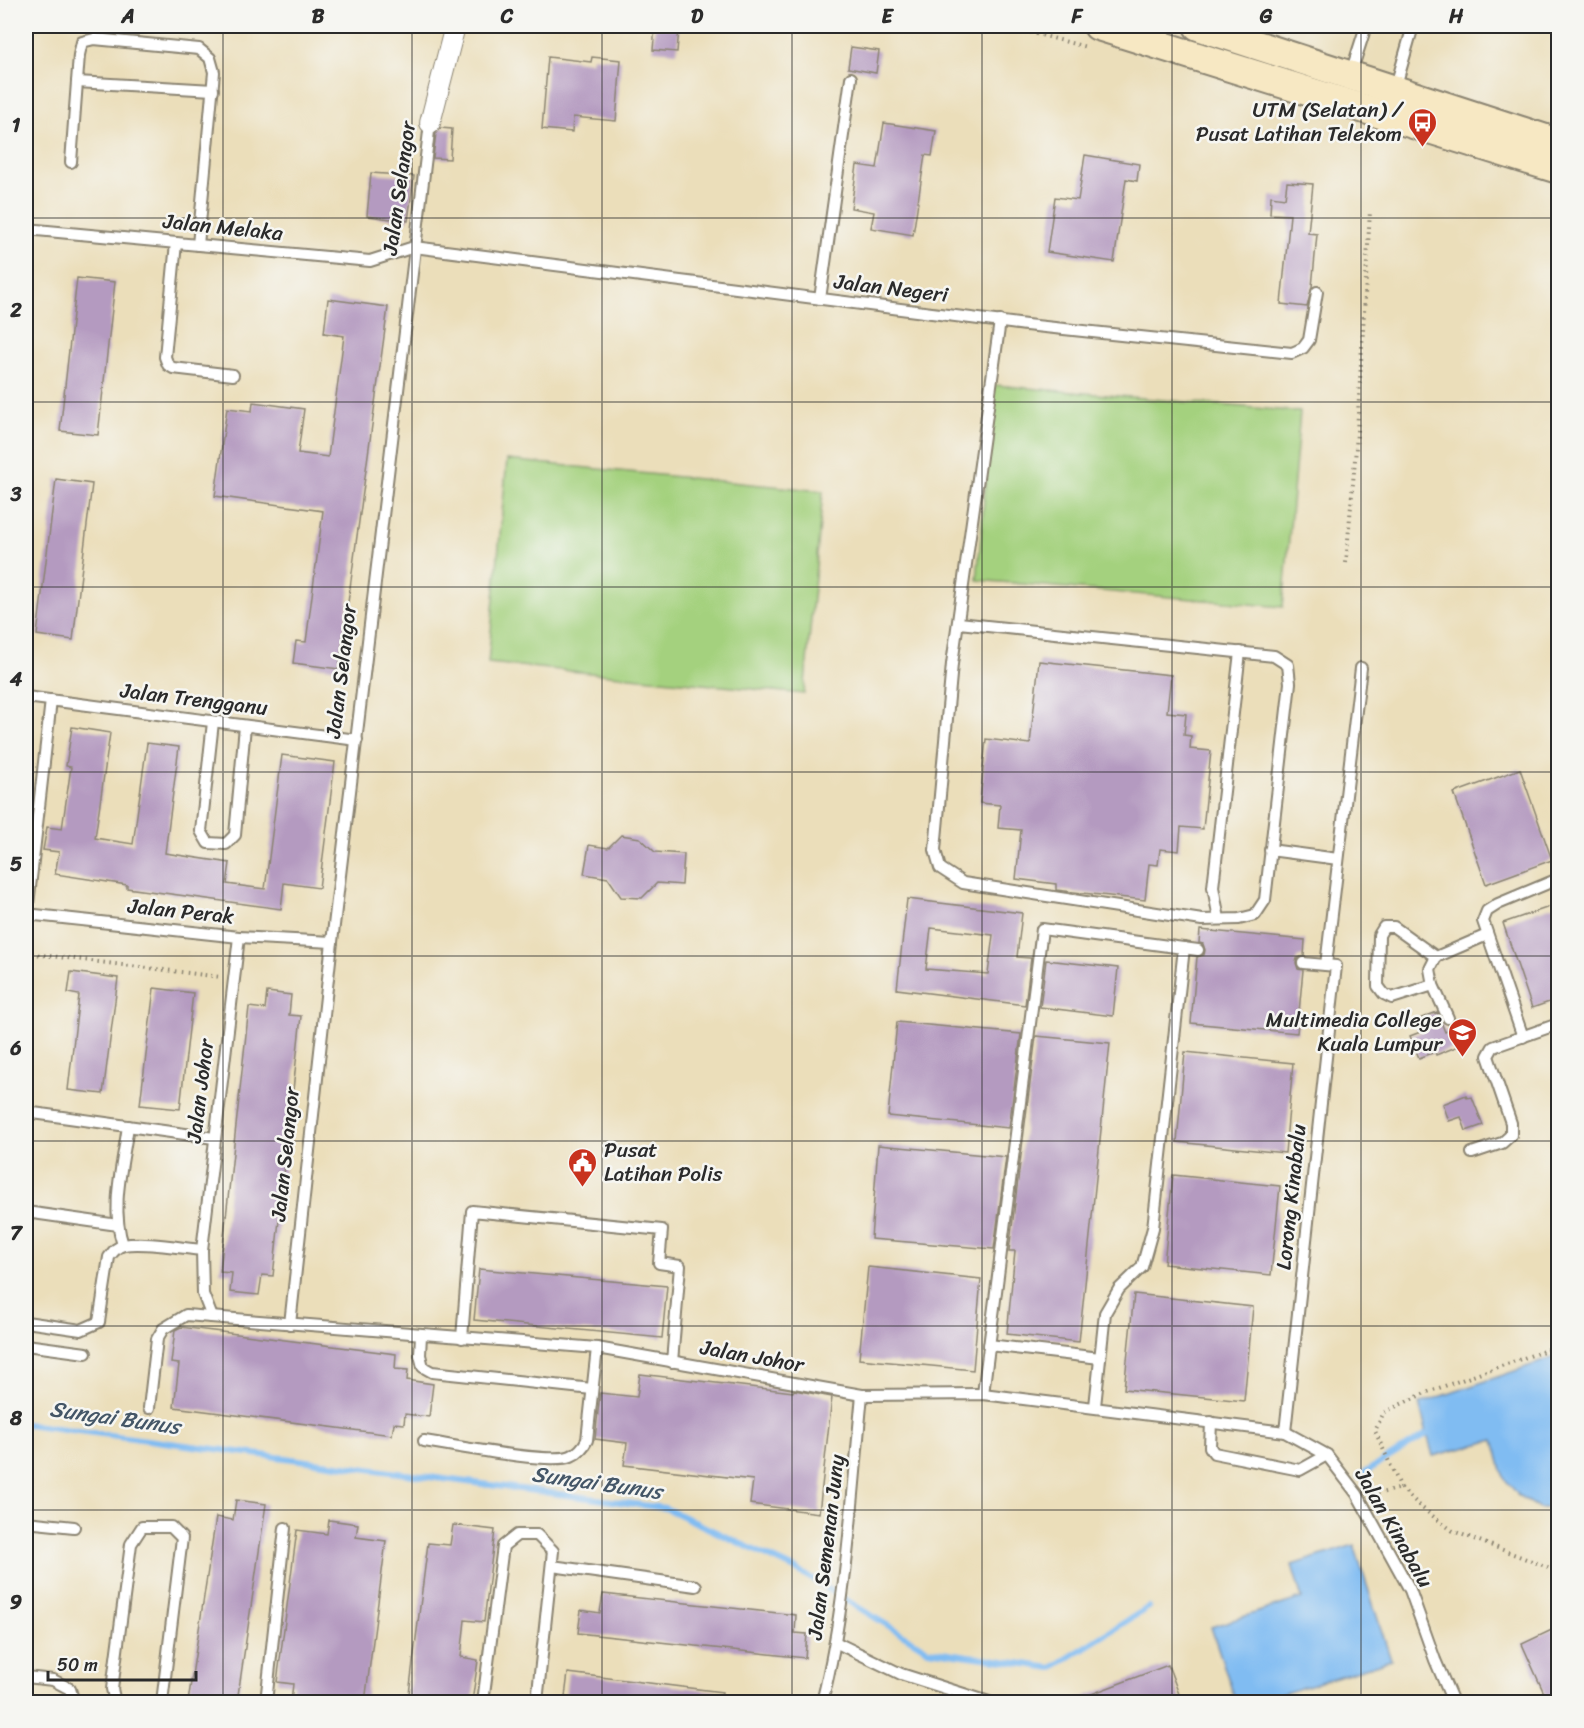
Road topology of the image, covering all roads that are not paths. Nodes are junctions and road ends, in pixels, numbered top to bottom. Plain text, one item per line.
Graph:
1 (455, 26) edge
2 (1098, 26) edge
3 (1198, 26) edge
4 (1366, 26) edge
5 (1413, 26) edge
6 (1350, 76) junction
7 (851, 78) dead end
8 (77, 82) junction
9 (213, 90) junction
10 (1395, 90) junction
11 (430, 123) joint
12 (1558, 143) edge
13 (71, 162) dead end
14 (1558, 169) edge
15 (26, 229) edge
16 (176, 243) junction
17 (198, 246) junction
18 (414, 248) junction
19 (1317, 292) dead end
20 (820, 299) junction
21 (1000, 321) junction
22 (233, 375) dead end
23 (959, 623) junction
24 (1240, 652) junction
25 (1361, 668) dead end
26 (26, 697) edge
27 (51, 700) junction
28 (213, 722) junction
29 (245, 726) junction
30 (357, 740) junction
31 (1270, 850) junction
32 (1338, 859) junction
33 (1558, 879) edge
34 (26, 914) edge
35 (1219, 919) junction
36 (1486, 934) junction
37 (239, 937) junction
38 (332, 942) junction
39 (1184, 948) junction
40 (1198, 950) dead end
41 (1436, 957) junction
42 (1303, 963) dead end
43 (1331, 966) junction
44 (1433, 985) junction
45 (1448, 1018) dead end
46 (1558, 1024) edge
47 (1523, 1037) junction
48 (26, 1112) edge
49 (128, 1126) junction
50 (214, 1138) junction
51 (1472, 1153) dead end
52 (26, 1212) edge
53 (118, 1225) junction
54 (123, 1245) junction
55 (202, 1250) junction
56 (212, 1317) junction
57 (26, 1322) edge
58 (290, 1324) junction
59 (421, 1335) junction
60 (462, 1338) junction
61 (26, 1345) edge
62 (989, 1345) junction
63 (597, 1348) junction
64 (86, 1353) dead end
65 (1100, 1358) junction
66 (672, 1362) junction
67 (592, 1389) junction
68 (983, 1394) junction
69 (862, 1395) junction
70 (1095, 1407) junction
71 (149, 1408) dead end
72 (1211, 1422) junction
73 (1285, 1431) junction
74 (424, 1441) dead end
75 (1327, 1455) junction
76 (26, 1522) edge
77 (74, 1527) dead end
78 (285, 1528) dead end
79 (552, 1566) junction
80 (696, 1586) dead end
81 (835, 1642) junction
82 (26, 1677) edge
83 (74, 1702) edge
84 (115, 1702) edge
85 (162, 1702) edge
86 (266, 1702) edge
87 (483, 1702) edge
88 (537, 1702) edge
89 (822, 1702) edge
90 (989, 1702) edge
91 (1453, 1702) edge

1 - 11 street, Jalan Selangor
2 - 14 main road
3 - 6 main road
4 - 6 lane
5 - 10 lane
6 - 10 main road
7 - 20 lane
8 - 9 lane
8 - 9 lane
8 - 13 lane
9 - 17 lane
10 - 12 main road
11 - 18 lane, Jalan Selangor
15 - 16 lane, Jalan Melaka
16 - 17 lane, Jalan Melaka
16 - 22 lane
17 - 18 lane, Jalan Melaka
18 - 20 lane, Jalan Negeri
18 - 30 lane, Jalan Selangor
19 - 21 lane, Jalan Negeri
20 - 21 lane, Jalan Negeri
21 - 23 lane
23 - 24 lane
23 - 35 lane
24 - 31 lane
24 - 35 lane
25 - 32 lane, Lorong Kinabalu
26 - 27 lane, Jalan Trengganu
27 - 28 lane, Jalan Trengganu
27 - 34 lane
28 - 29 lane, Jalan Trengganu
28 - 29 lane
29 - 30 lane, Jalan Trengganu
30 - 38 lane, Jalan Selangor
31 - 32 lane
31 - 35 lane
32 - 43 lane, Lorong Kinabalu
33 - 36 lane
34 - 37 lane, Jalan Perak
36 - 41 lane
36 - 47 lane
37 - 38 lane, Jalan Perak
37 - 50 lane, Jalan Johor
38 - 58 lane, Jalan Selangor
39 - 40 lane
39 - 62 lane
39 - 65 lane
41 - 44 lane
41 - 44 lane
42 - 43 lane
43 - 73 lane, Lorong Kinabalu
44 - 45 lane
46 - 47 lane
47 - 51 lane
48 - 49 lane
49 - 50 lane
49 - 53 lane
50 - 55 lane, Jalan Johor
52 - 53 lane
53 - 54 lane
54 - 55 lane
54 - 57 lane
55 - 56 lane, Jalan Johor
56 - 58 lane, Jalan Johor
56 - 71 lane, Jalan Johor
58 - 59 lane, Jalan Johor
59 - 60 lane, Jalan Johor
59 - 67 lane
60 - 63 lane, Jalan Johor
60 - 66 lane
61 - 64 lane
62 - 65 lane
62 - 68 lane
63 - 66 lane, Jalan Johor
63 - 67 lane
65 - 70 lane
66 - 69 lane, Jalan Johor
67 - 74 lane
68 - 69 lane, Jalan Johor
68 - 70 lane, Jalan Johor
69 - 81 lane, Jalan Semenan Juny
70 - 72 lane, Jalan Johor
72 - 73 lane, Jalan Johor
72 - 75 lane
73 - 75 lane, Jalan Kinabalu
75 - 91 lane, Jalan Kinabalu
76 - 77 lane
78 - 86 lane
79 - 80 lane
79 - 87 lane
79 - 88 lane
81 - 89 lane, Jalan Semenan Juny
81 - 90 lane
82 - 83 lane
84 - 85 lane

